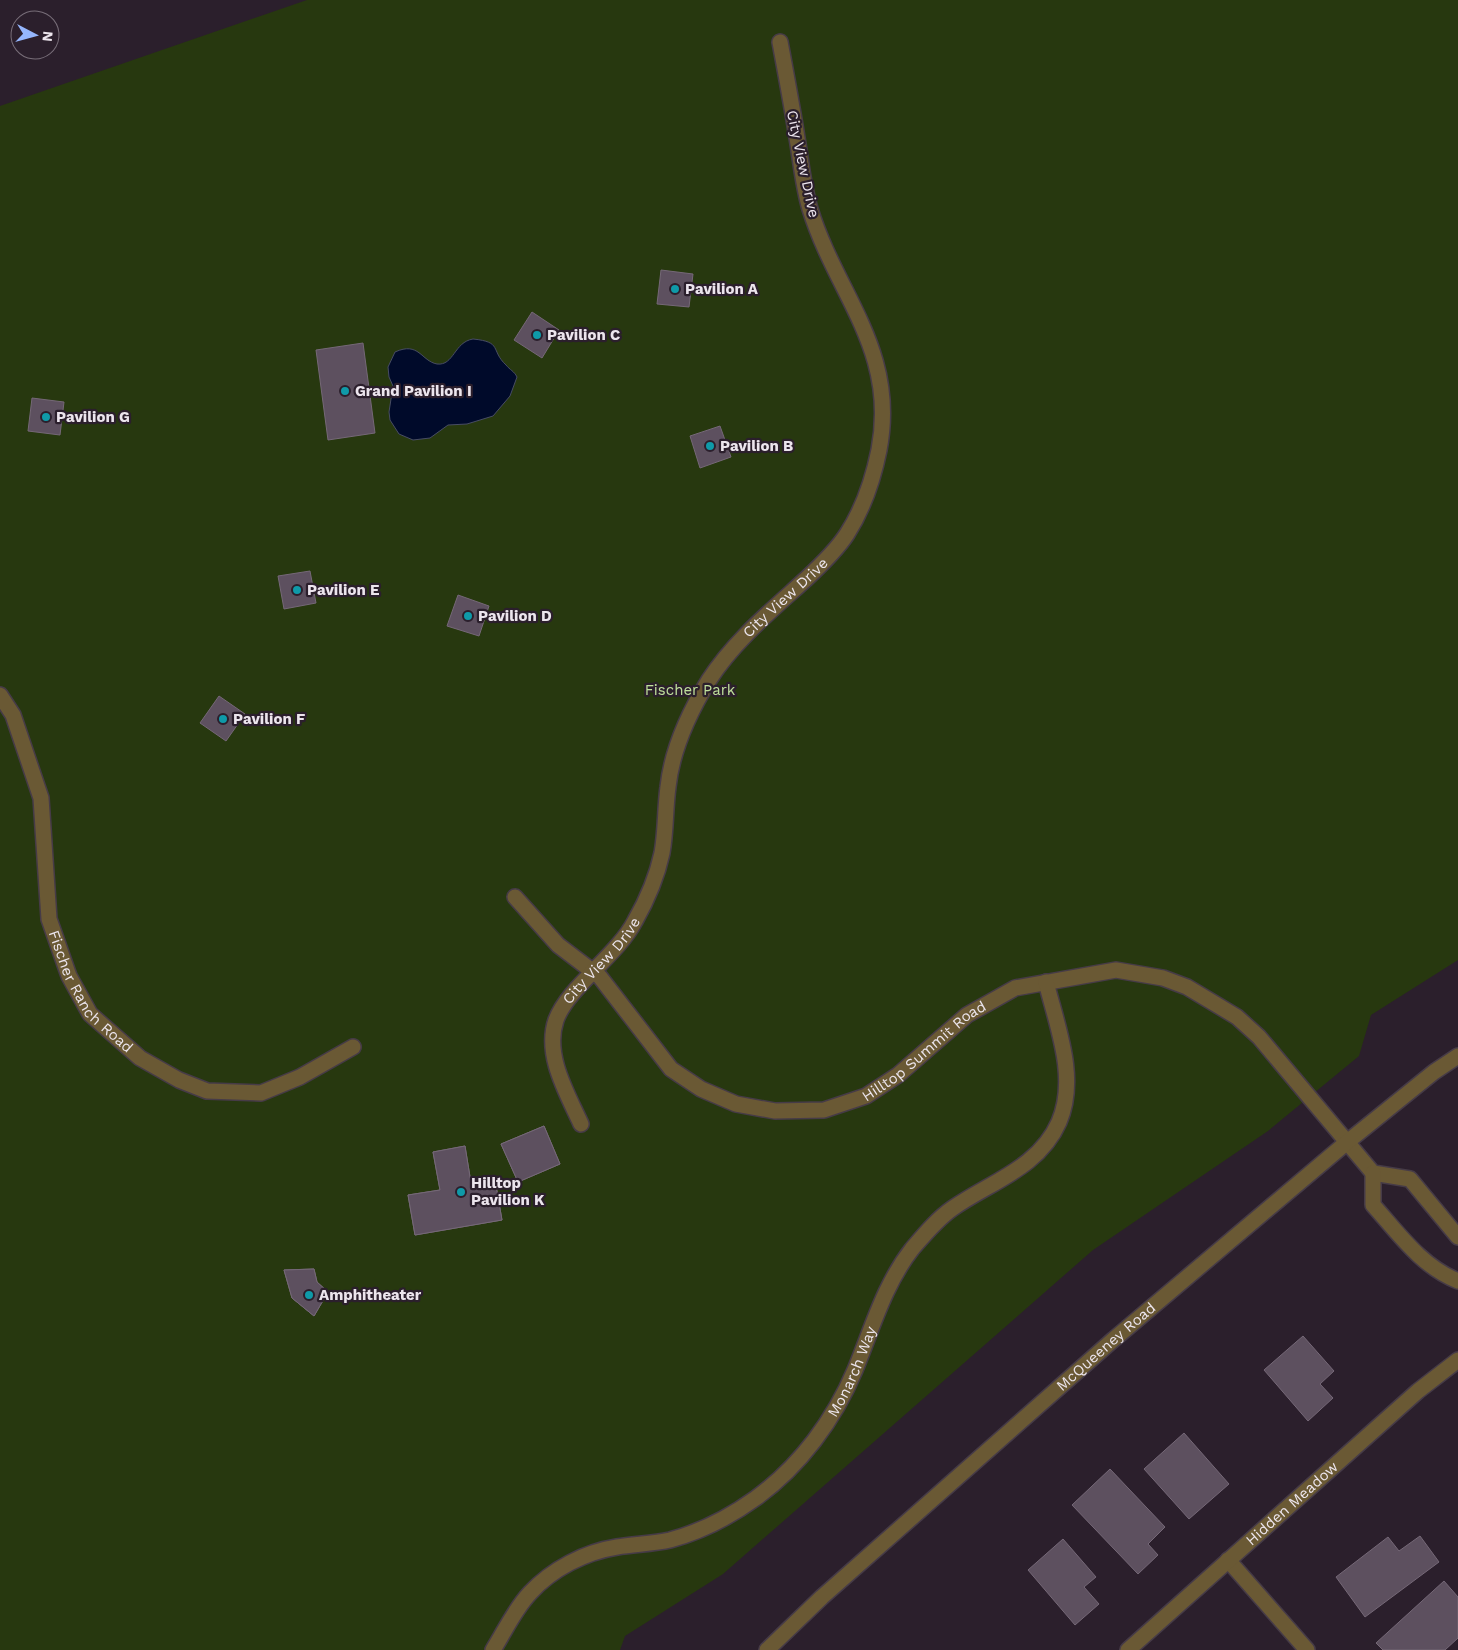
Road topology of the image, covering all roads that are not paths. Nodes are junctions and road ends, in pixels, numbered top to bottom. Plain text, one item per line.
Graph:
1 (780, 42) dead end
2 (0, 694) edge
3 (515, 897) dead end
4 (594, 972) junction
5 (1046, 982) junction
6 (353, 1047) dead end
7 (1458, 1056) edge
8 (581, 1124) dead end
9 (1346, 1143) junction
10 (1373, 1173) junction
11 (1458, 1236) edge
12 (1458, 1281) edge
13 (1458, 1360) edge
14 (1228, 1560) junction
15 (493, 1650) edge
16 (767, 1650) edge
17 (1128, 1650) edge
18 (1307, 1650) edge

1 - 4 street, City View Drive
2 - 6 street, Fischer Ranch Road
3 - 4 street, Hilltop Summit Road
4 - 5 street, Hilltop Summit Road
4 - 8 street, City View Drive
5 - 9 street, Hilltop Summit Road
5 - 15 street, Monarch Way
7 - 9 street, McQueeney Road
9 - 10 street, Hilltop Summit Road
9 - 16 street, McQueeney Road
10 - 11 street
10 - 12 street
13 - 14 street, Hidden Meadow
14 - 17 street, Hidden Meadow
14 - 18 street

